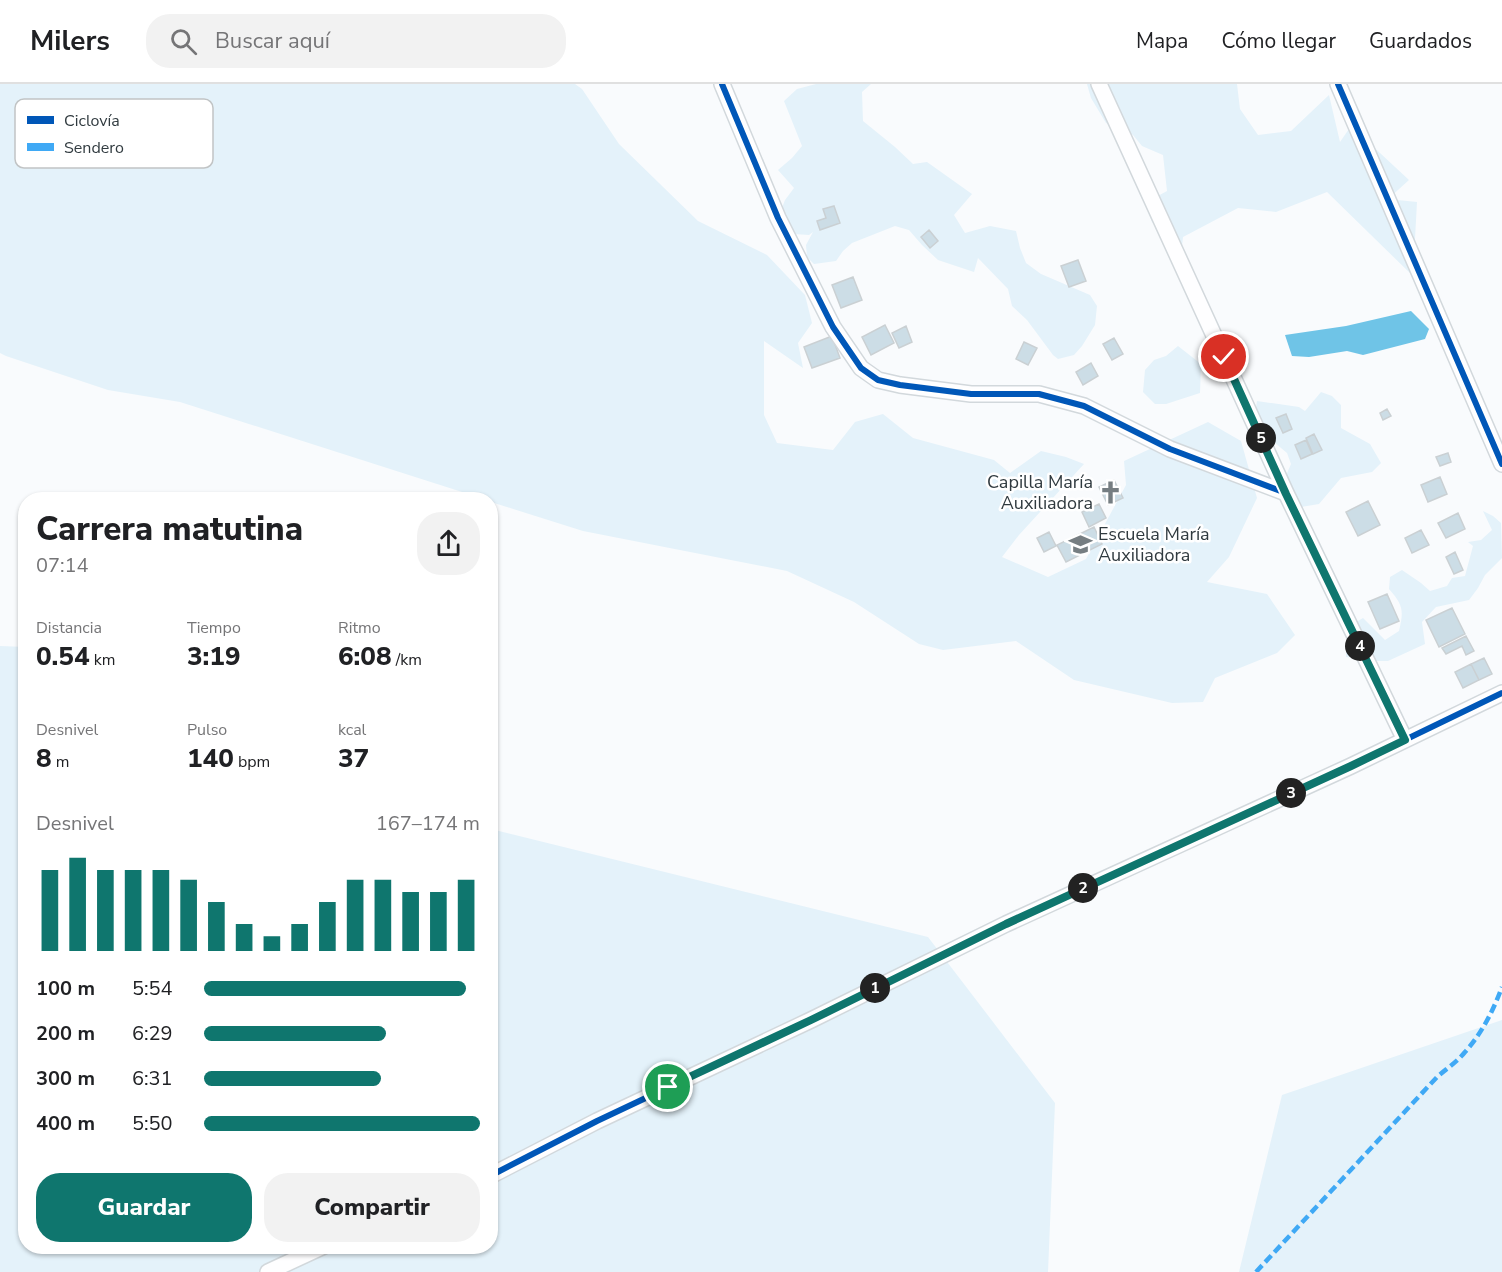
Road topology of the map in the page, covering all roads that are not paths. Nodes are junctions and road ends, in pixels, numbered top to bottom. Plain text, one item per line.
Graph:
1 (722, 84) edge
2 (1099, 84) edge
3 (1338, 84) edge
4 (1502, 464) edge
5 (1286, 494) junction
6 (1502, 693) edge
7 (1405, 740) junction
8 (498, 1172) edge
9 (307, 1254) edge
10 (268, 1272) edge

1 - 5 street
2 - 5 street
3 - 4 street
5 - 7 street
6 - 7 street
7 - 8 street
9 - 10 street

